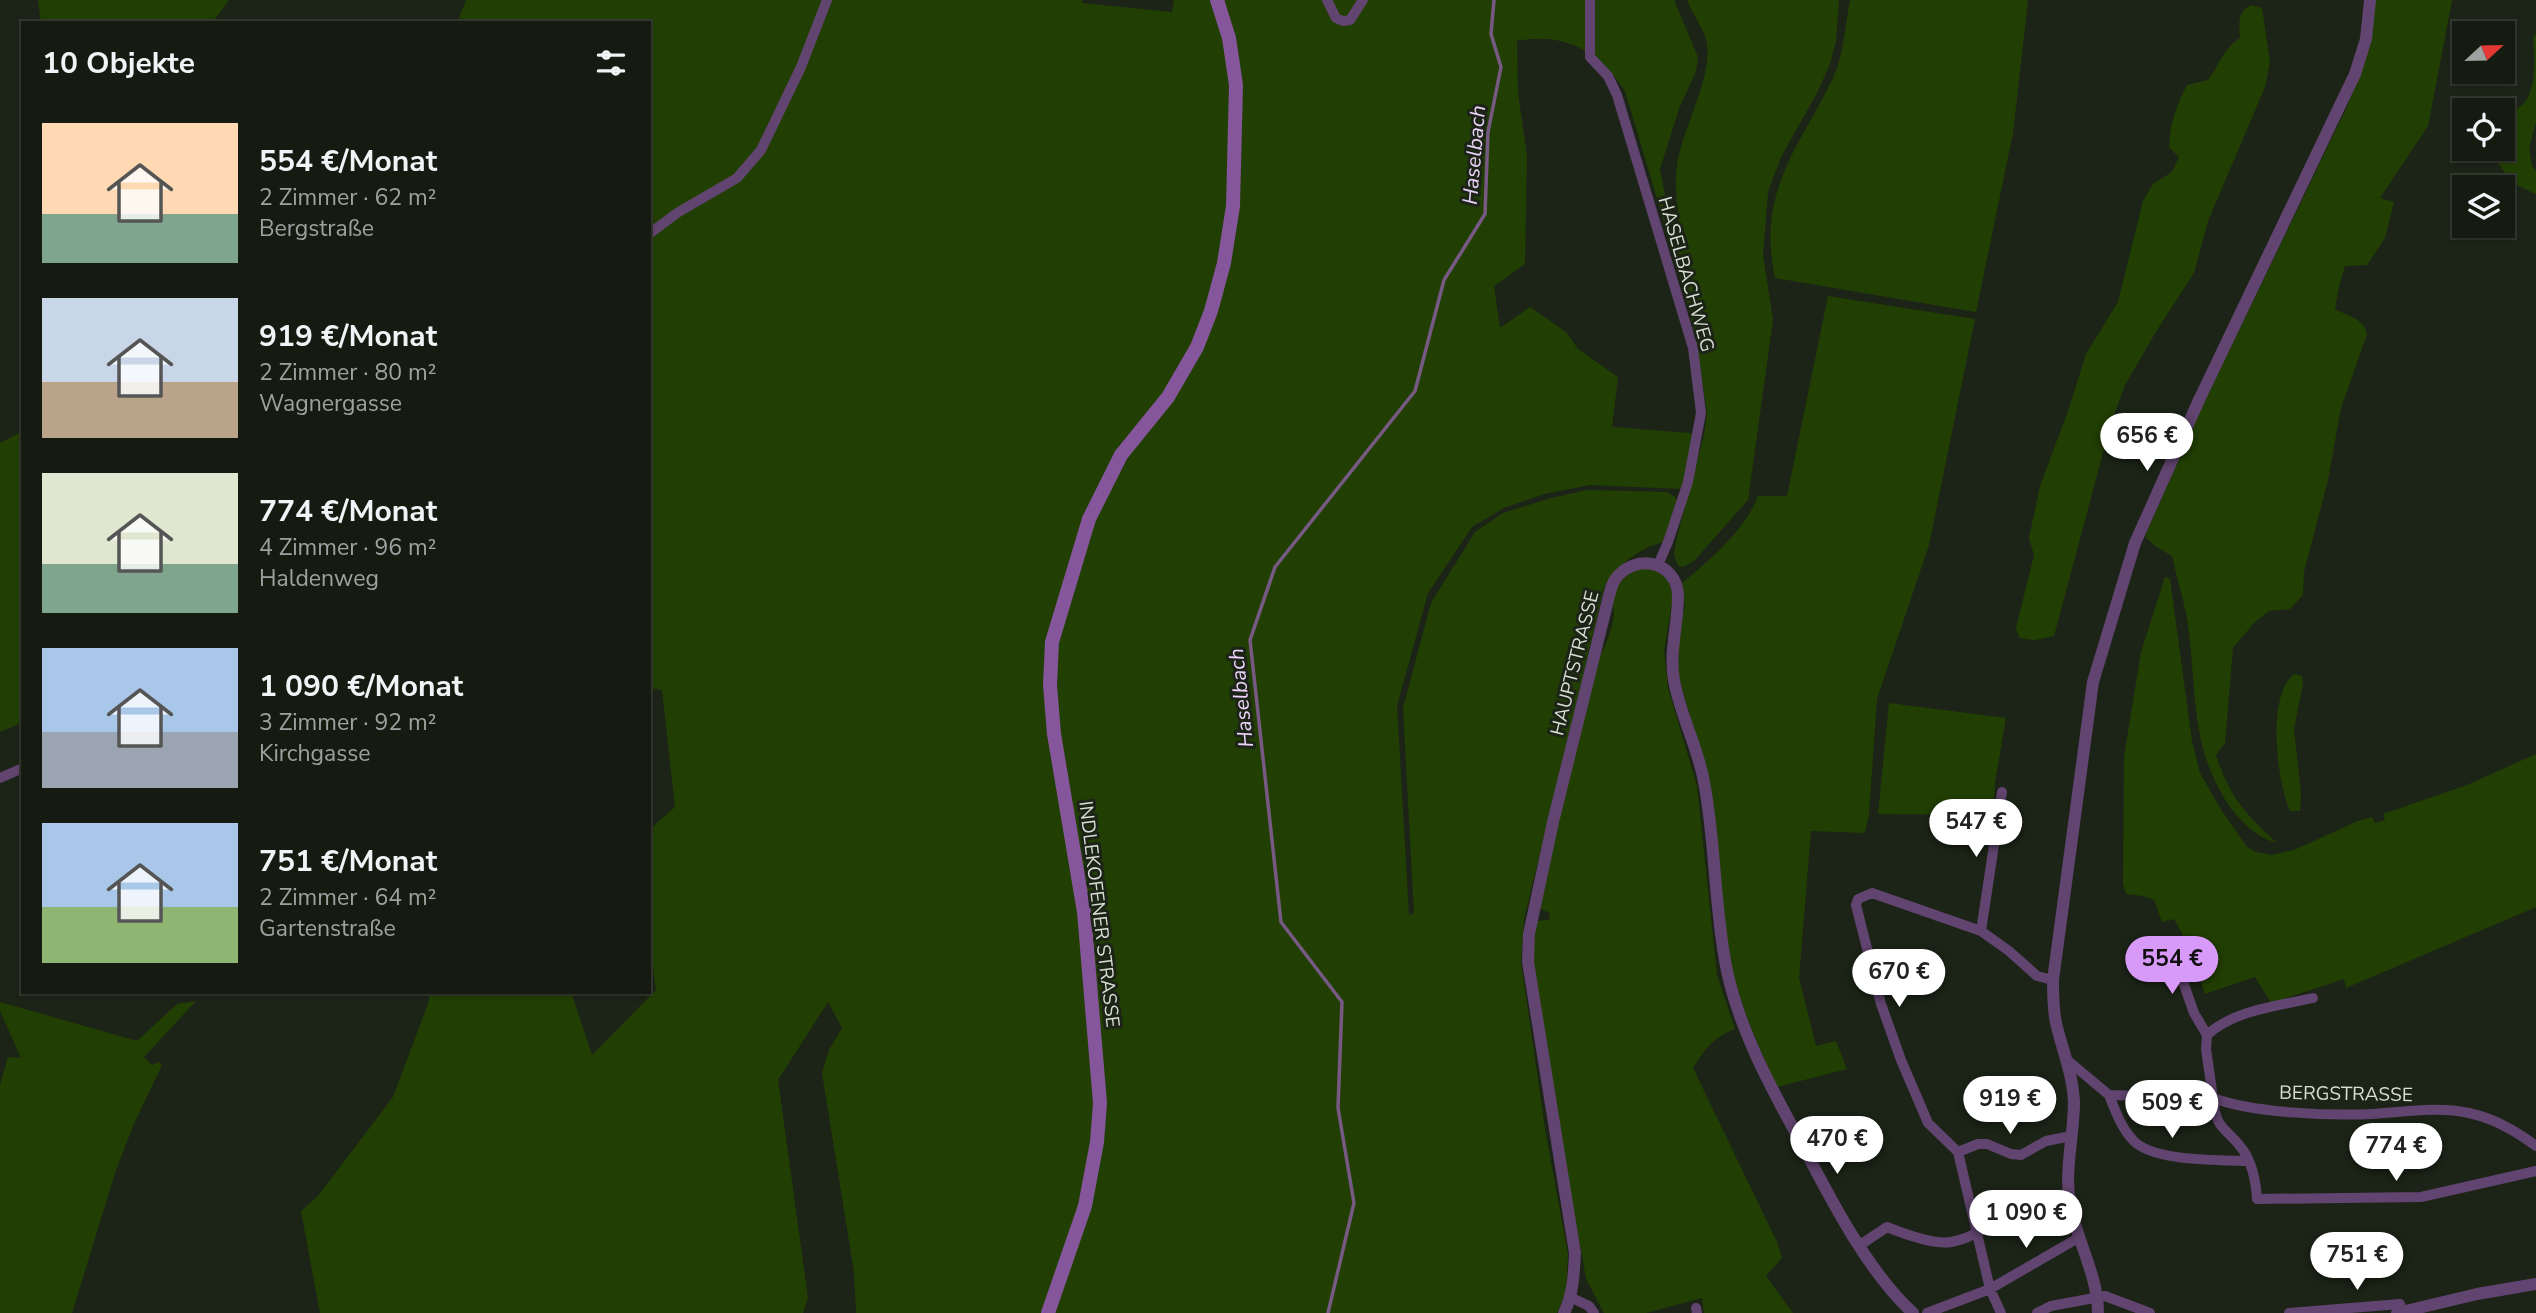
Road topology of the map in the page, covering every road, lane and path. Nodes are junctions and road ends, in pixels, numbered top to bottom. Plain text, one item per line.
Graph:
1 (827, 0) edge
2 (1217, 0) edge
3 (1327, 0) edge
4 (1363, 0) edge
5 (1590, 0) edge
6 (2370, 0) edge
7 (651, 232) edge
8 (1658, 565) junction
9 (21, 769) edge
10 (0, 778) edge
11 (2002, 792) dead end
12 (1981, 931) junction
13 (2169, 942) dead end
14 (2053, 980) junction
15 (2313, 998) dead end
16 (2207, 1035) junction
17 (2066, 1059) junction
18 (2109, 1095) junction
19 (2213, 1098) junction
20 (2071, 1136) junction
21 (2536, 1146) edge
22 (1958, 1152) junction
23 (2248, 1161) junction
24 (2536, 1171) edge
25 (2070, 1201) junction
26 (1978, 1233) junction
27 (2078, 1238) junction
28 (1860, 1245) junction
29 (2536, 1284) edge
30 (1990, 1289) junction
31 (2098, 1296) junction
32 (1570, 1297) junction
33 (2399, 1312) edge
34 (1048, 1313) edge
35 (1564, 1313) edge
36 (1594, 1313) edge
37 (1913, 1313) edge
38 (1927, 1313) edge
39 (2001, 1313) edge
40 (2037, 1313) edge
41 (2098, 1313) edge
42 (2150, 1313) edge
43 (2289, 1313) edge

1 - 7 street
2 - 34 main road, INDLEKOFENER STRASSE
3 - 4 street
5 - 8 street, HASELBACHWEG
6 - 14 street
8 - 28 street
8 - 32 street, HAUPTSTRASSE
9 - 10 street
11 - 12 street
12 - 14 street
12 - 22 street
13 - 16 street
14 - 17 street
15 - 16 street
16 - 19 street
17 - 18 street
17 - 20 street
18 - 19 street, BERGSTRASSE
18 - 23 street
19 - 21 street, BERGSTRASSE
19 - 23 street
20 - 22 street
20 - 25 street
22 - 26 street
23 - 24 street
25 - 26 street
25 - 27 street
26 - 28 street
26 - 30 street
27 - 30 street
27 - 31 street
28 - 37 street
29 - 33 street
30 - 38 street
30 - 39 street
31 - 40 street
31 - 41 street
31 - 42 street
32 - 35 street, HAUPTSTRASSE
32 - 36 street
33 - 43 street

